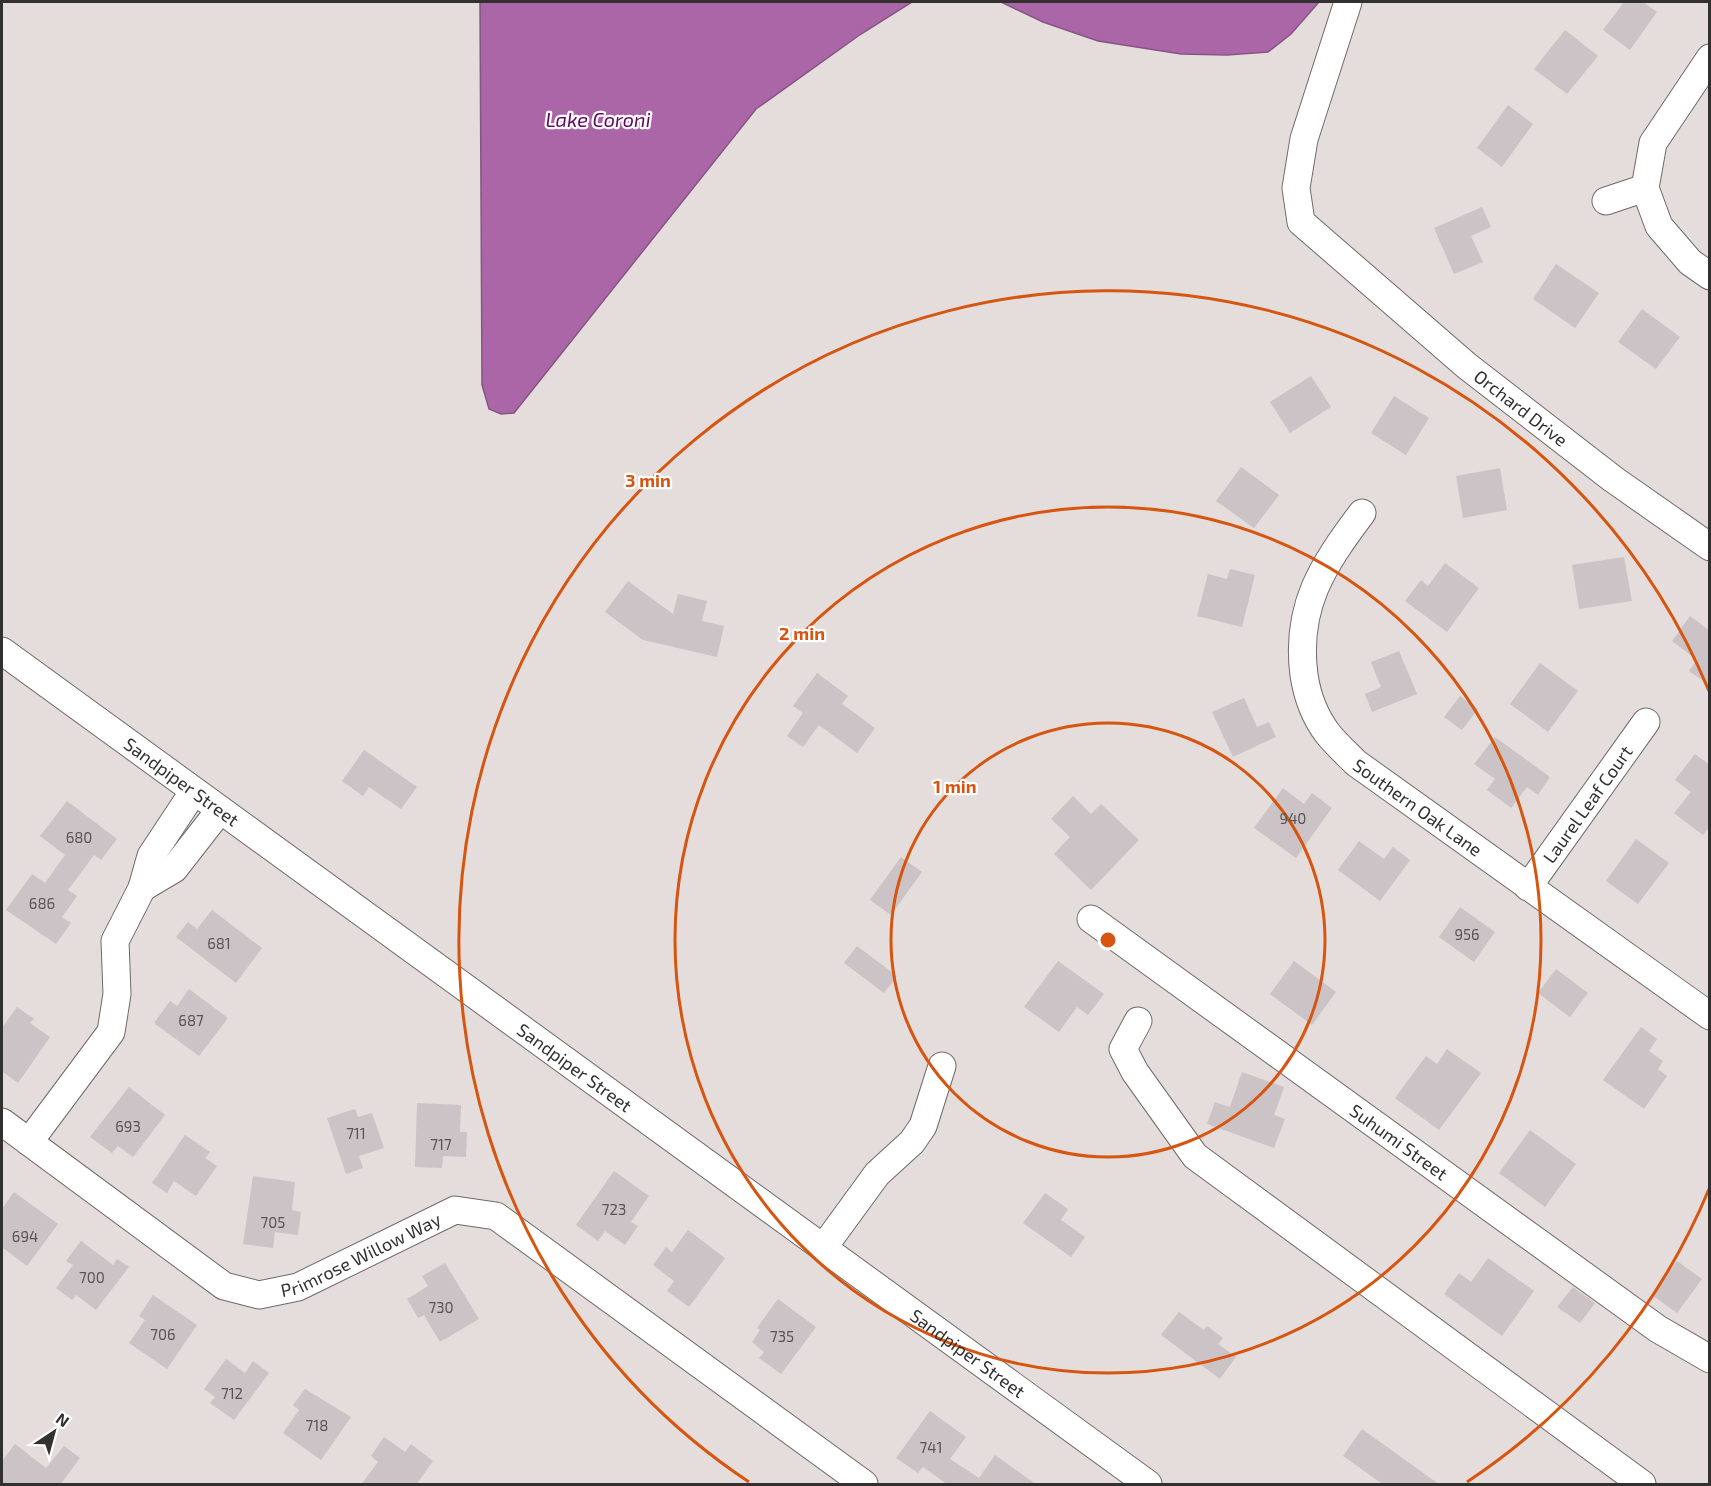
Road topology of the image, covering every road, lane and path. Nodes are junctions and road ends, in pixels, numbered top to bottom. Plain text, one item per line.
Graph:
1 (1348, 2) edge
2 (1710, 58) edge
3 (1645, 188) junction
4 (1606, 201) dead end
5 (1710, 276) edge
6 (1362, 513) dead end
7 (1710, 547) edge
8 (2, 651) edge
9 (1646, 722) dead end
10 (194, 791) junction
11 (220, 810) junction
12 (1528, 887) junction
13 (142, 888) junction
14 (1091, 920) dead end
15 (1710, 1016) edge
16 (1138, 1021) dead end
17 (942, 1066) dead end
18 (2, 1122) edge
19 (29, 1142) junction
20 (823, 1248) junction
21 (1710, 1359) edge
22 (864, 1485) edge
23 (1148, 1485) edge
24 (1642, 1485) edge

1 - 7 street, Orchard Drive
2 - 3 street
3 - 4 street
3 - 5 street
6 - 12 street, Southern Oak Lane
8 - 10 street, Sandpiper Street
9 - 12 street, Laurel Leaf Court
10 - 11 street, Sandpiper Street
10 - 13 street
11 - 13 street
11 - 20 street, Sandpiper Street
12 - 15 street, Southern Oak Lane
13 - 19 street
14 - 21 street, Suhumi Street
16 - 24 street
17 - 20 street
18 - 19 street, Primrose Willow Way
19 - 22 street, Primrose Willow Way
20 - 23 street, Sandpiper Street

